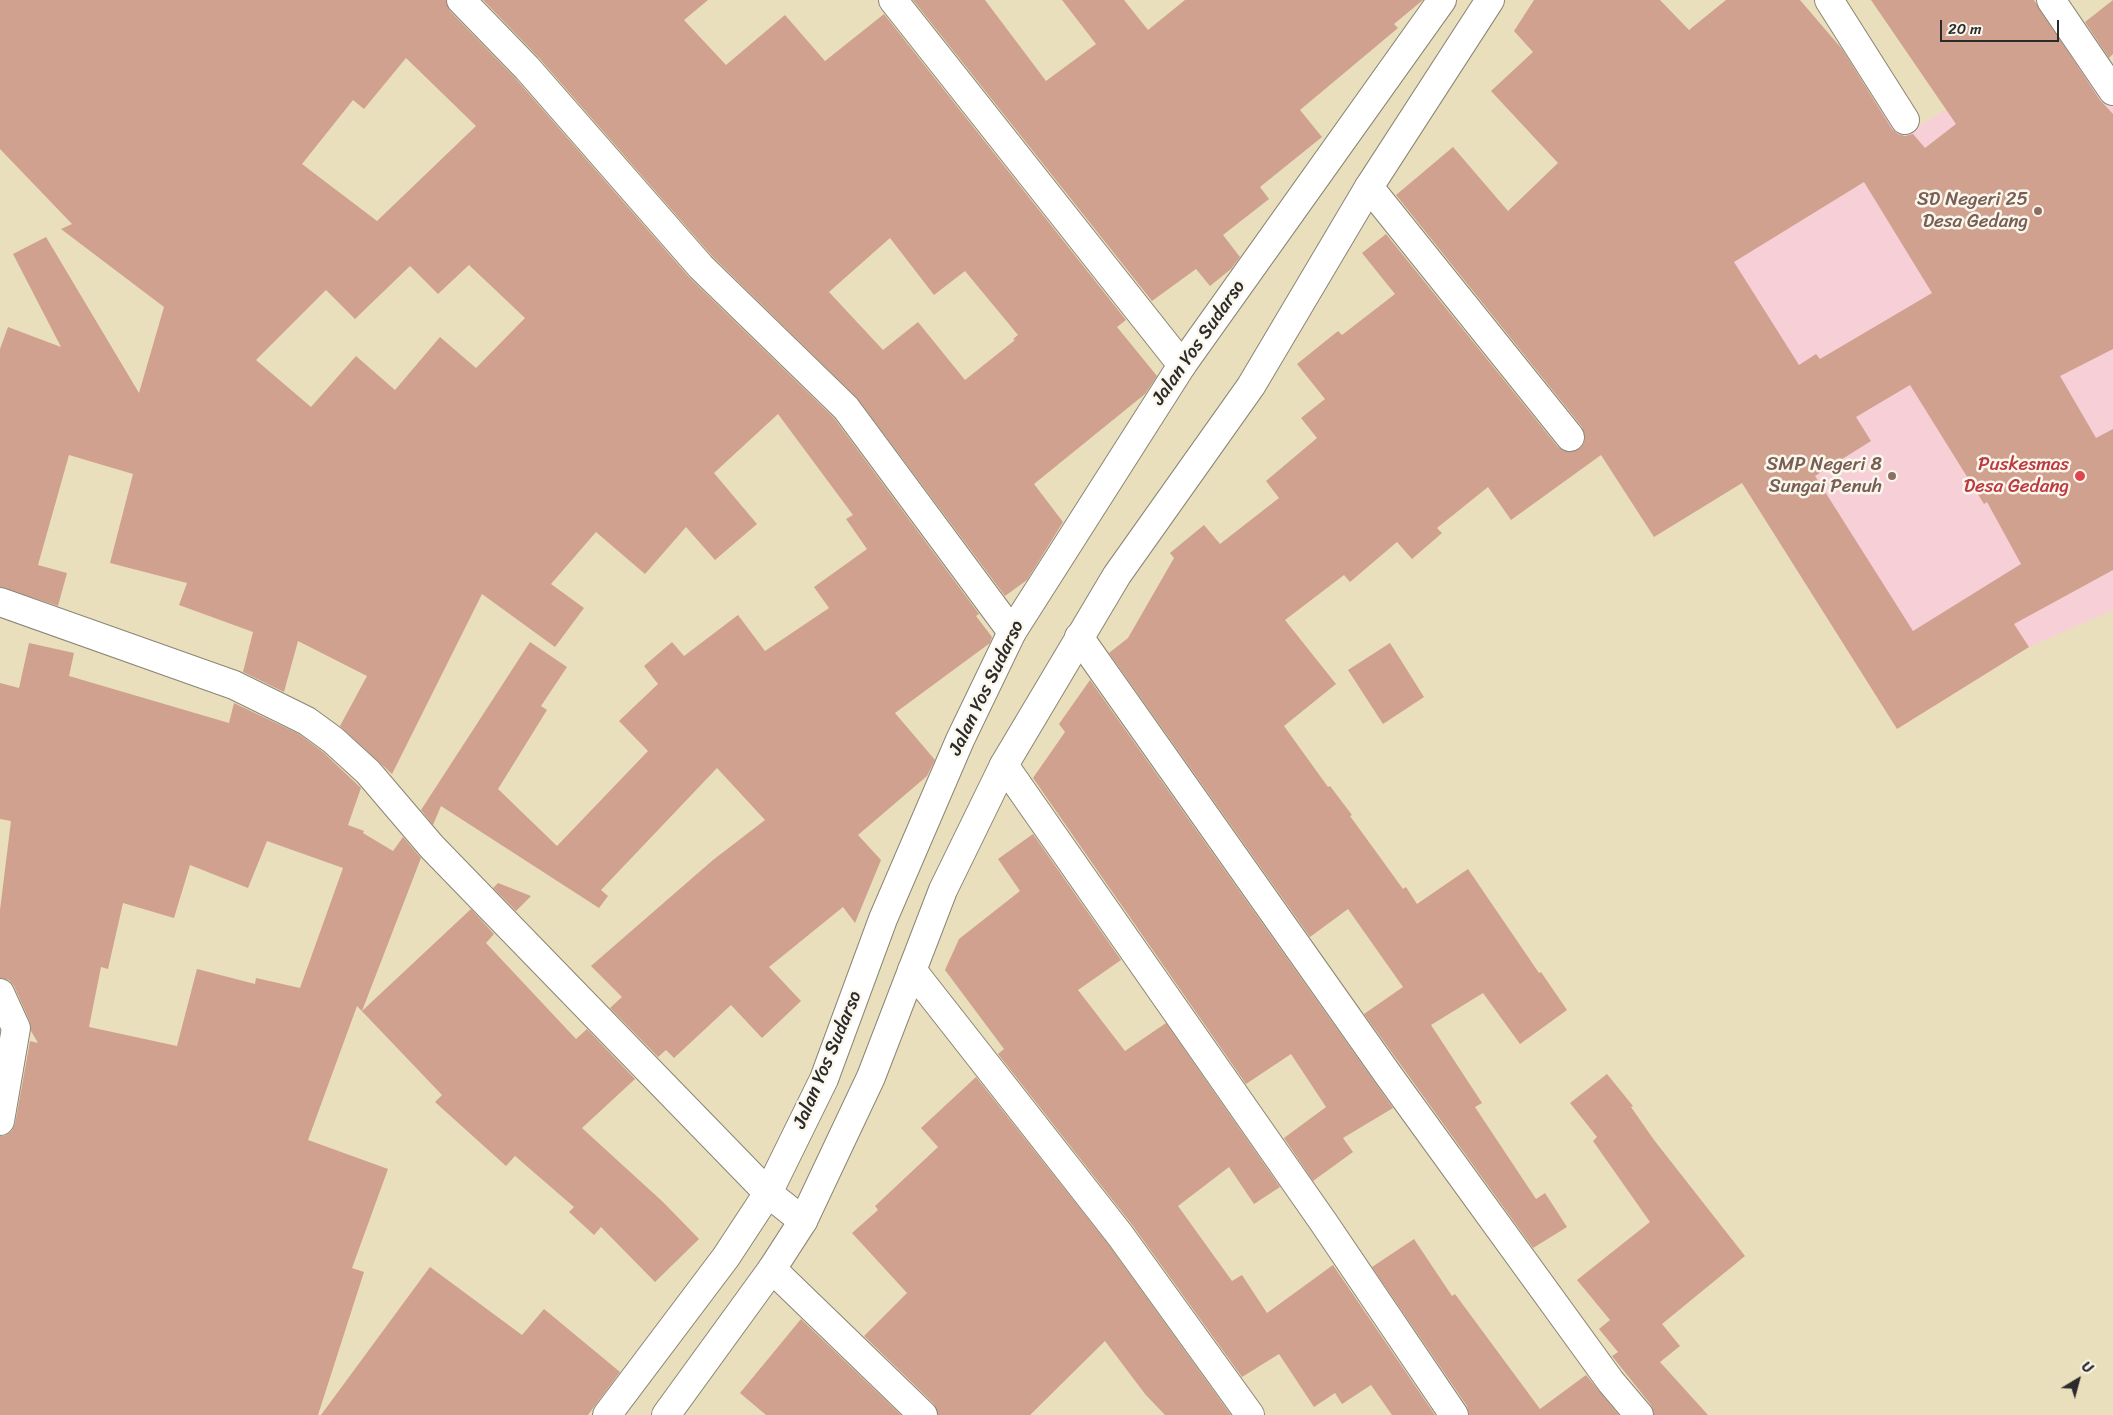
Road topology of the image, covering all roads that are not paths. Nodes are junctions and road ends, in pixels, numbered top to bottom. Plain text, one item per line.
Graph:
1 (461, 0) edge
2 (893, 0) edge
3 (1442, 0) edge
4 (1490, 0) edge
5 (1829, 0) edge
6 (2051, 0) edge
7 (2113, 91) edge
8 (1905, 120) dead end
9 (1369, 187) junction
10 (1182, 365) junction
11 (1570, 436) dead end
12 (0, 602) edge
13 (1012, 632) junction
14 (1079, 637) junction
15 (1004, 764) junction
16 (912, 970) junction
17 (0, 993) edge
18 (0, 1121) edge
19 (768, 1193) junction
20 (803, 1220) junction
21 (772, 1269) junction
22 (607, 1415) edge
23 (666, 1415) edge
24 (923, 1415) edge
25 (1250, 1415) edge
26 (1454, 1415) edge
27 (1639, 1415) edge

1 - 13 street
2 - 10 street
3 - 10 street, Jalan Yos Sudarso
4 - 9 street
5 - 8 street
6 - 7 street
9 - 11 street
9 - 14 street
10 - 13 street, Jalan Yos Sudarso
12 - 19 street
13 - 19 street, Jalan Yos Sudarso
14 - 15 street
14 - 27 street
15 - 16 street
15 - 26 street
16 - 20 street
16 - 25 street
17 - 18 street
19 - 20 street
19 - 22 street, Jalan Yos Sudarso
20 - 21 street
21 - 23 street
21 - 24 street

